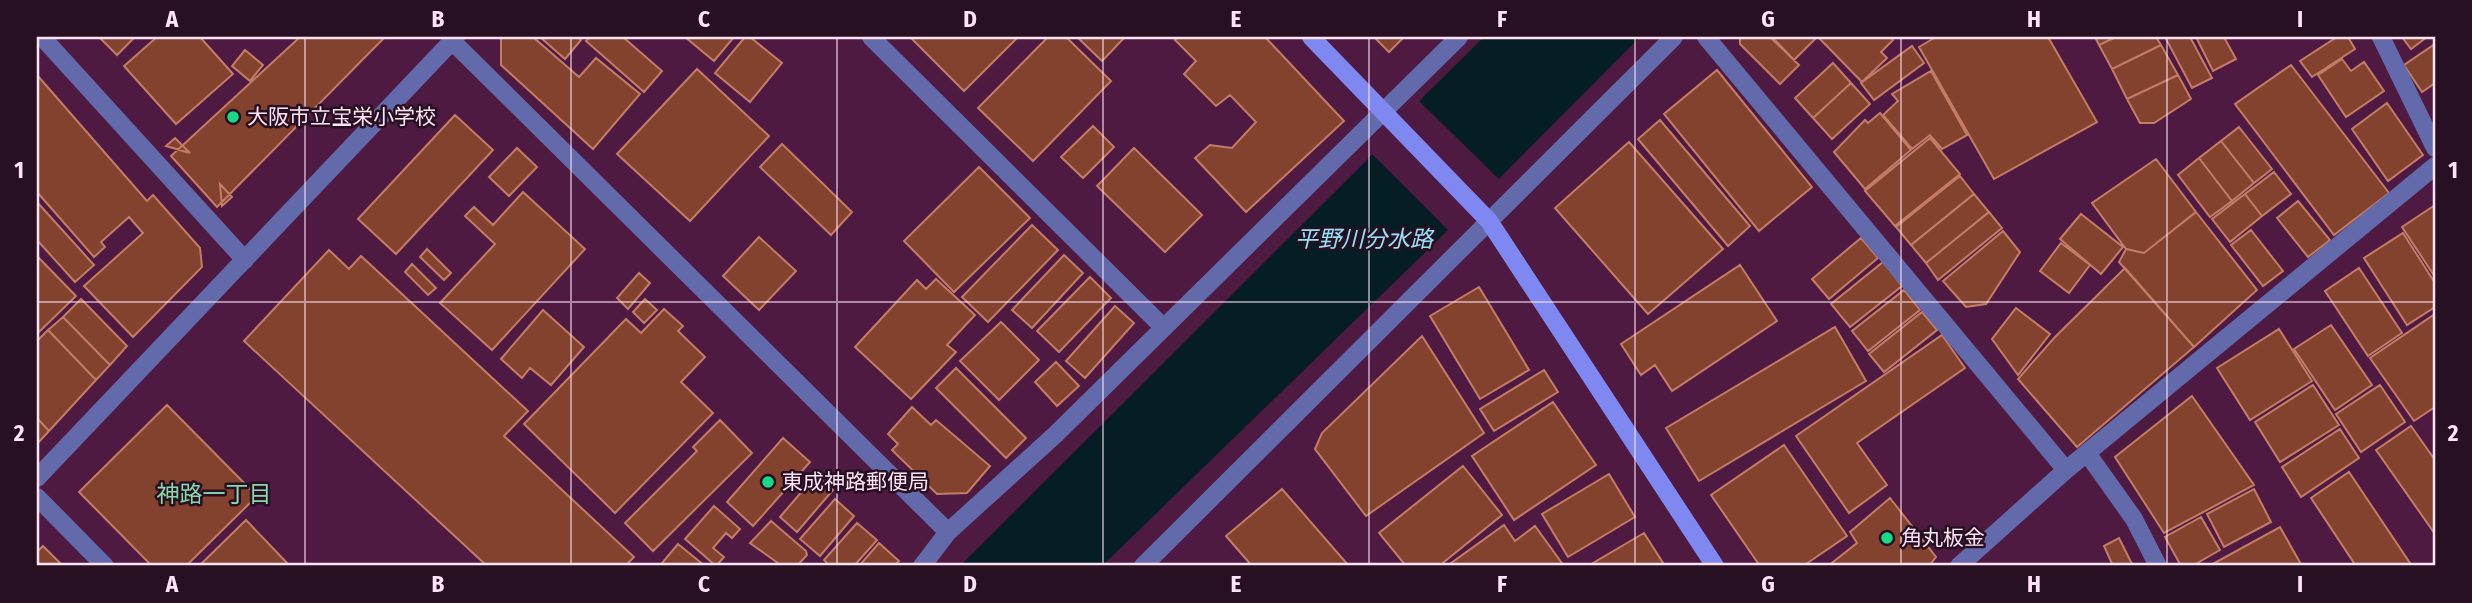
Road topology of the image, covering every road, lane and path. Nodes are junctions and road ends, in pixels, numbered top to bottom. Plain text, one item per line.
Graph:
1 (42, 37) edge
2 (871, 37) edge
3 (1311, 37) edge
4 (1459, 37) edge
5 (1674, 37) edge
6 (1706, 37) edge
7 (2381, 37) edge
8 (454, 39) edge
9 (1388, 119) junction
10 (2435, 148) edge
11 (2435, 166) edge
12 (1489, 221) junction
13 (245, 260) junction
14 (1164, 328) junction
15 (2087, 453) junction
16 (2066, 470) junction
17 (37, 478) edge
18 (37, 497) edge
19 (948, 533) junction
20 (105, 566) edge
21 (922, 566) edge
22 (1143, 566) edge
23 (1716, 566) edge
24 (1959, 566) edge
25 (2158, 566) edge

1 - 13 street
2 - 14 street
3 - 9 street
4 - 9 street
5 - 12 street
6 - 16 street
7 - 10 street
8 - 13 street
8 - 19 street
9 - 12 street
9 - 14 street
11 - 15 street
12 - 22 street
12 - 23 street
13 - 17 street
14 - 19 street
15 - 16 street
15 - 25 street
16 - 24 street
18 - 20 street
19 - 21 street

